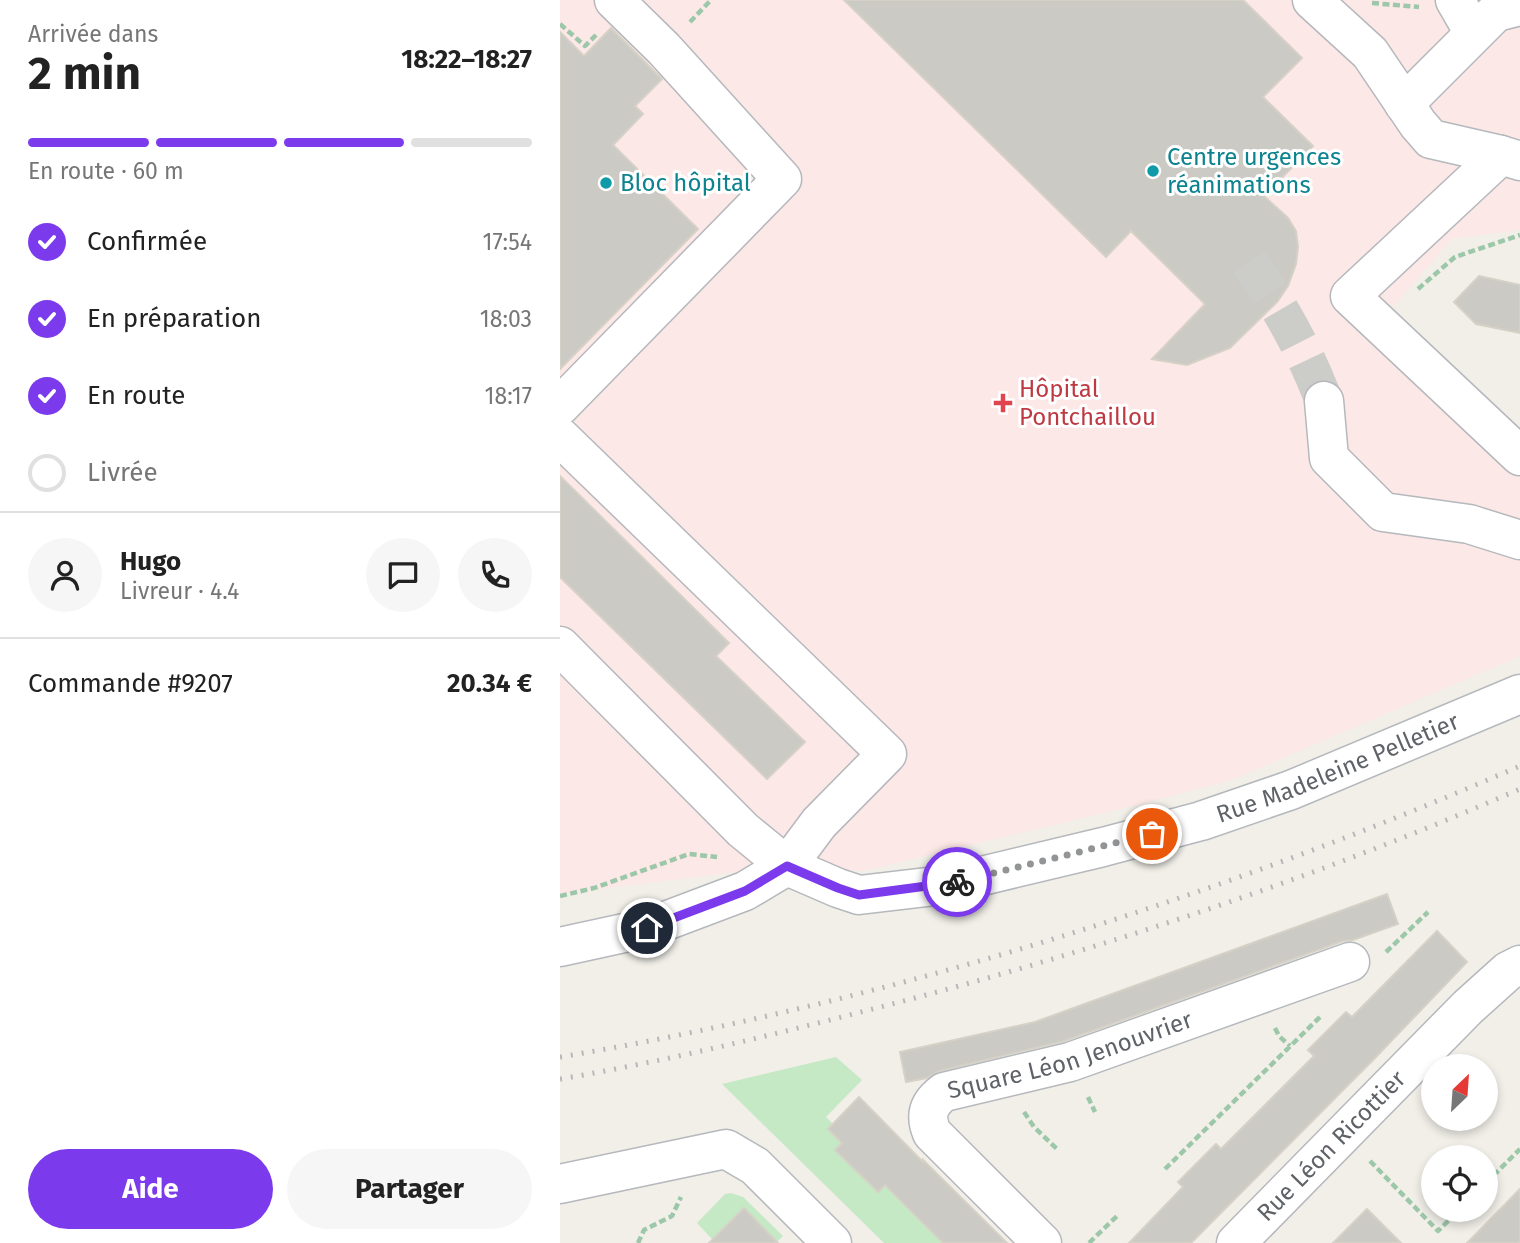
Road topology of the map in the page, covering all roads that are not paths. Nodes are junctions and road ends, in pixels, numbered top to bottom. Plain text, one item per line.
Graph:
1 (614, 0) edge
2 (1311, 0) edge
3 (1455, 0) edge
4 (1520, 6) edge
5 (1468, 40) junction
6 (1404, 104) junction
7 (1510, 158) edge
8 (1324, 401) tunnel mouth
9 (560, 406) edge
10 (560, 438) edge
11 (1520, 456) edge
12 (1520, 540) edge
13 (560, 646) edge
14 (1520, 694) edge
15 (787, 866) junction
16 (560, 947) edge
17 (1366, 959) road end
18 (1520, 965) edge
19 (560, 1184) edge
20 (832, 1243) edge
21 (1042, 1243) edge
22 (1236, 1243) edge

1 - 9 street
2 - 6 street
3 - 5 street
4 - 5 street
5 - 6 street
6 - 7 street
7 - 11 street
8 - 12 street
10 - 15 street
13 - 15 street, Rue Madeleine Pelletier
14 - 15 street, Rue Madeleine Pelletier
15 - 16 street
17 - 21 street, Square Léon Jenouvrier
18 - 22 street, Rue Léon Ricottier
19 - 20 street

